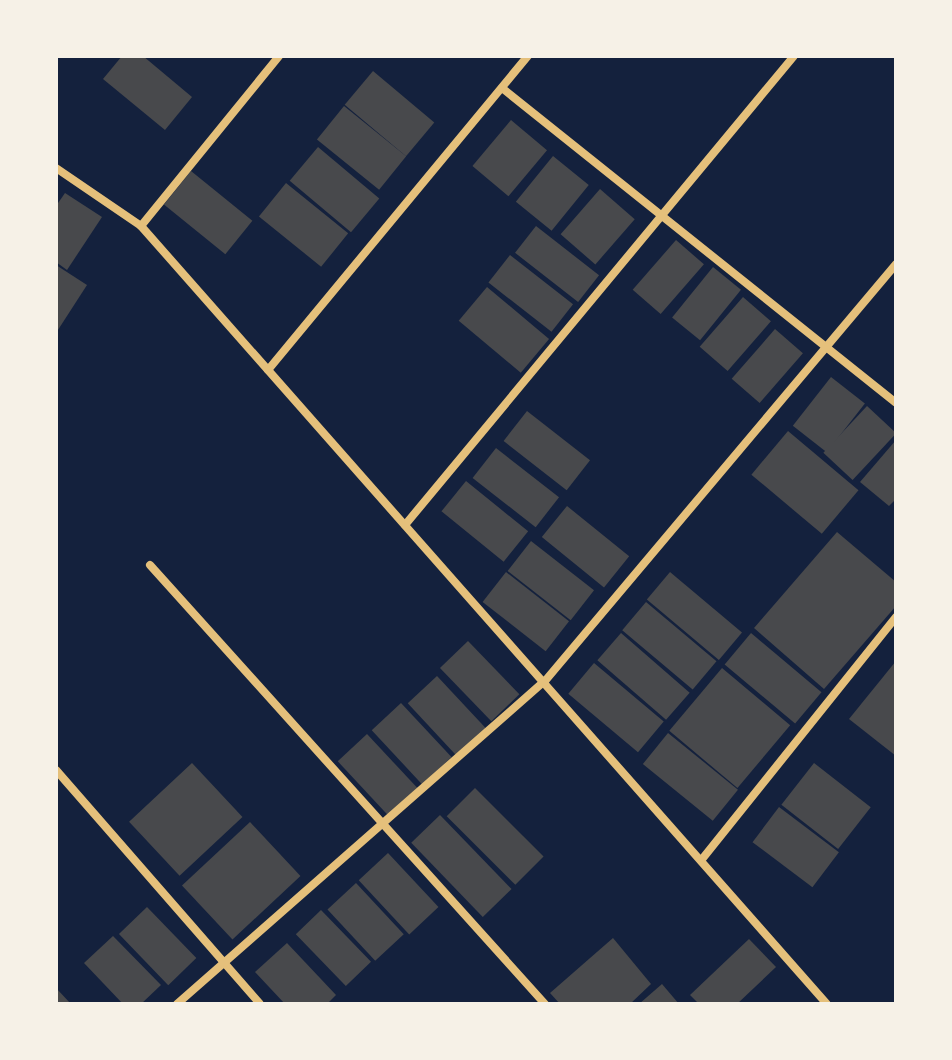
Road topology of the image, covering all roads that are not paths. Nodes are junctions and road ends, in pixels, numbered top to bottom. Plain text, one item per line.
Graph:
1 (279, 56) edge
2 (528, 56) edge
3 (794, 56) edge
4 (502, 88) junction
5 (56, 168) edge
6 (667, 215) junction
7 (141, 226) junction
8 (896, 264) edge
9 (831, 349) junction
10 (268, 370) junction
11 (896, 403) edge
12 (405, 525) junction
13 (150, 565) dead end
14 (896, 617) edge
15 (545, 681) junction
16 (56, 770) edge
17 (385, 827) junction
18 (703, 858) junction
19 (224, 964) junction
20 (177, 1004) edge
21 (260, 1004) edge
22 (545, 1004) edge
23 (827, 1004) edge

1 - 7 street
2 - 4 street
3 - 6 street
4 - 6 street
4 - 10 street
5 - 7 street
6 - 9 street
6 - 12 street
7 - 10 street
8 - 9 street
9 - 11 street
9 - 15 street
10 - 12 street
12 - 15 street
13 - 17 street
14 - 18 street
15 - 17 street
15 - 18 street
16 - 19 street
17 - 19 street
17 - 22 street
18 - 23 street
19 - 20 street
19 - 21 street

